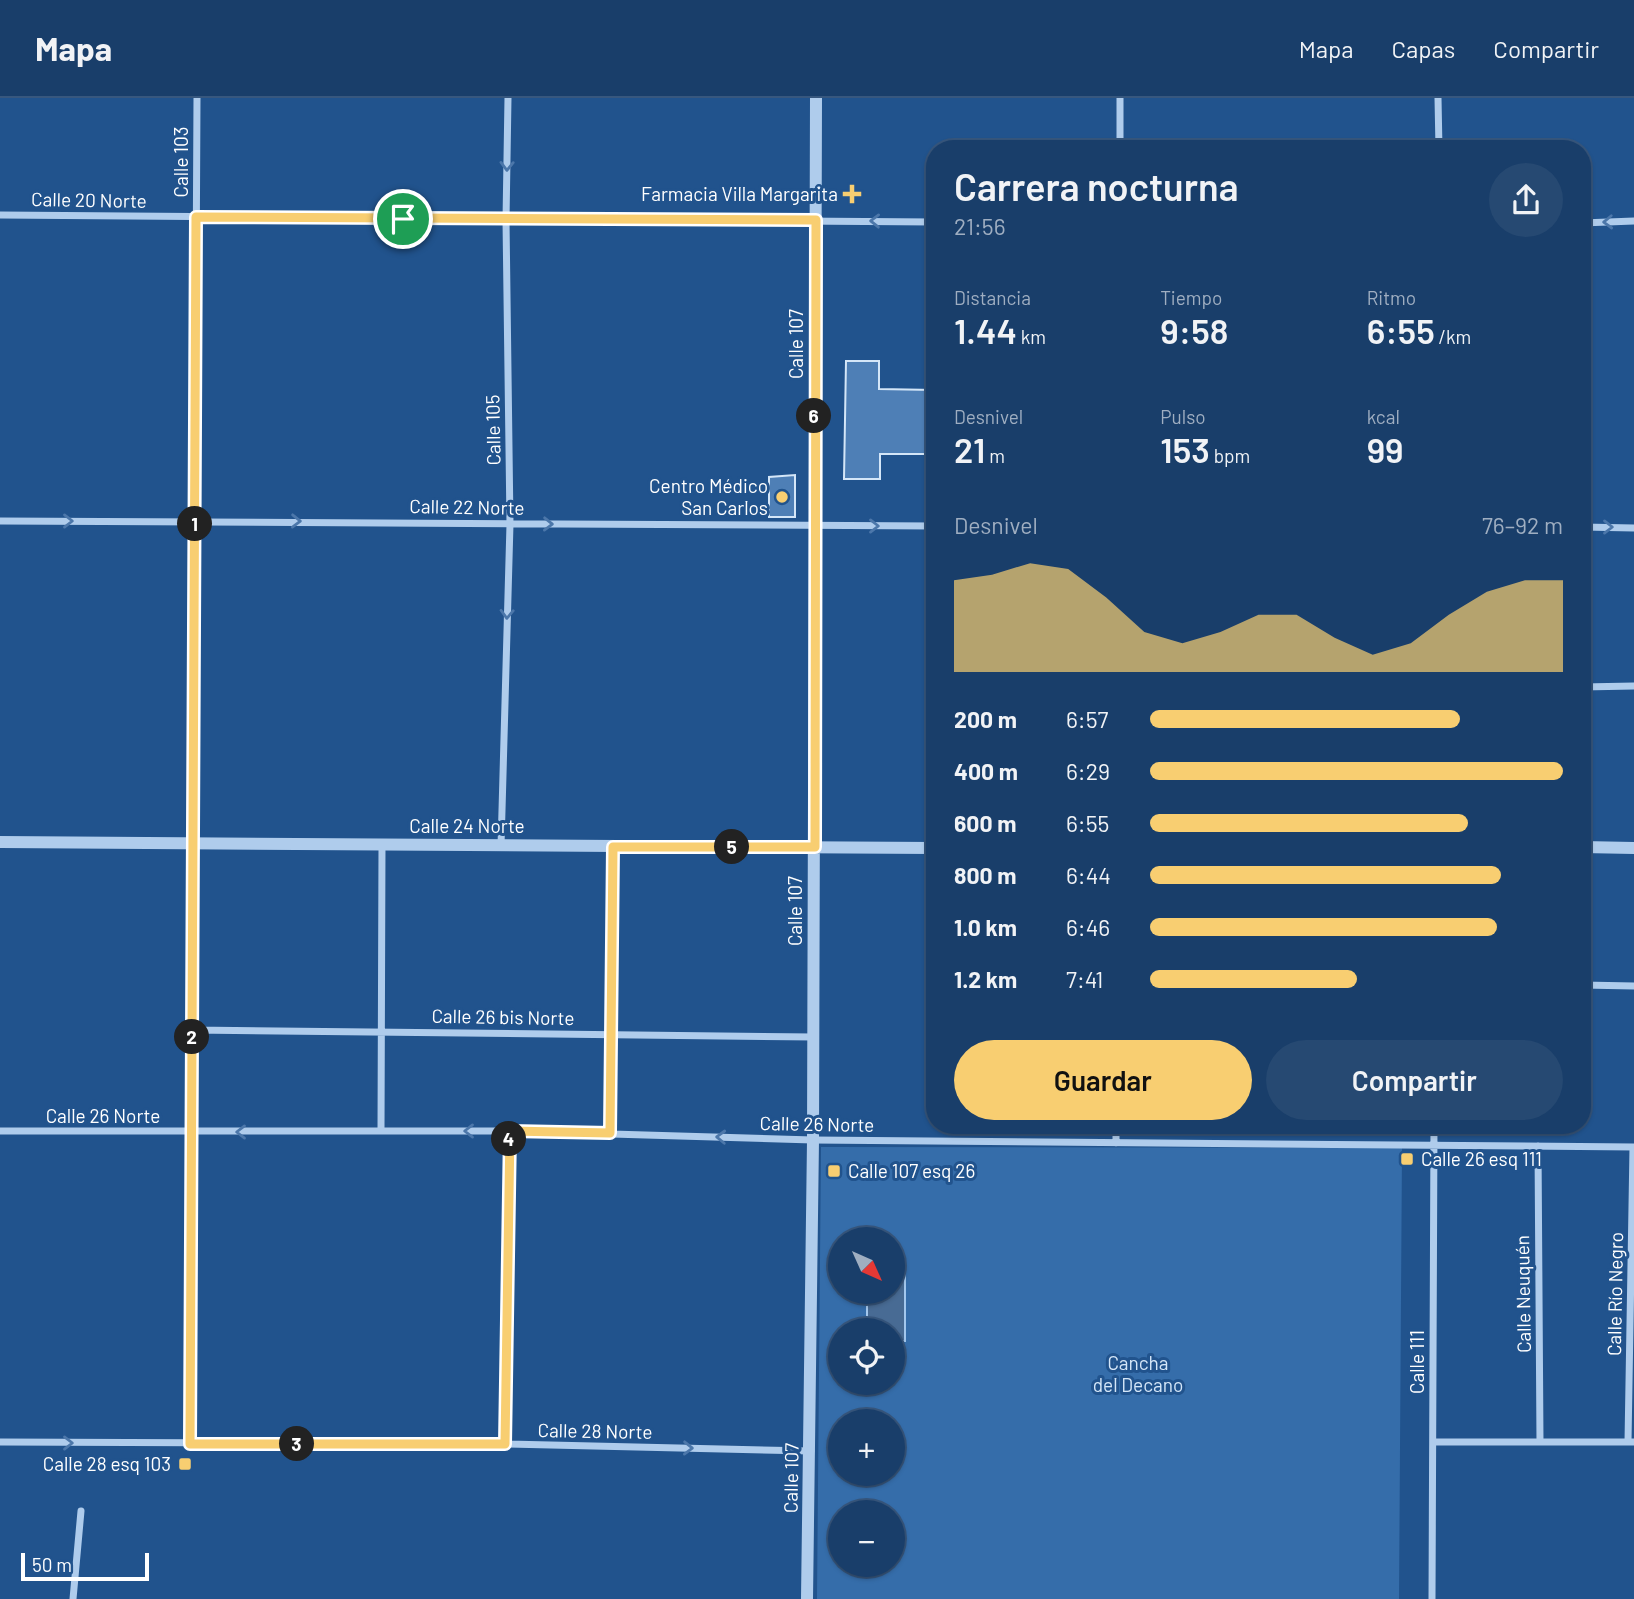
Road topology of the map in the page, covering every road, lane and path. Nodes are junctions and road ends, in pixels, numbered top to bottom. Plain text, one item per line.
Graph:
1 (197, 98) edge
2 (508, 98) edge
3 (816, 98) edge
4 (1120, 98) edge
5 (1438, 98) edge
6 (1120, 140) edge
7 (1439, 140) edge
8 (0, 215) edge
9 (196, 217) junction
10 (506, 220) junction
11 (816, 220) junction
12 (1634, 221) edge
13 (926, 222) edge
14 (1591, 223) edge
15 (195, 520) junction
16 (0, 521) edge
17 (510, 524) junction
18 (814, 526) junction
19 (926, 526) edge
20 (1591, 527) edge
21 (1634, 527) edge
22 (1634, 686) edge
23 (1591, 687) edge
24 (0, 842) edge
25 (192, 844) junction
26 (382, 845) junction
27 (501, 846) junction
28 (613, 847) junction
29 (815, 847) junction
30 (1591, 847) edge
31 (926, 848) edge
32 (1634, 848) edge
33 (1591, 985) edge
34 (1634, 986) edge
35 (192, 1030) junction
36 (382, 1030) junction
37 (610, 1034) junction
38 (814, 1037) junction
39 (0, 1131) edge
40 (381, 1131) junction
41 (510, 1131) junction
42 (191, 1132) junction
43 (610, 1133) junction
44 (1116, 1134) edge
45 (1434, 1134) edge
46 (813, 1140) junction
47 (1116, 1143) junction
48 (1434, 1145) junction
49 (1538, 1146) junction
50 (1634, 1147) edge
51 (0, 1442) edge
52 (1433, 1442) junction
53 (1540, 1442) junction
54 (1631, 1442) edge
55 (190, 1444) junction
56 (505, 1444) junction
57 (811, 1451) junction
58 (81, 1511) dead end
59 (73, 1599) edge
60 (807, 1599) edge
61 (1432, 1599) edge

1 - 9 street, Calle 103
2 -> 10 street, Calle 105
3 - 11 street, Calle 107
4 - 6 street
5 - 7 street
8 - 9 street, Calle 20 Norte
9 - 10 street, Calle 20 Norte
9 - 15 street, Calle 103
10 - 11 street, Calle 20 Norte
10 - 17 street, Calle 105
13 -> 11 street, Calle 20 Norte
11 - 18 street, Calle 107
12 -> 14 street
16 -> 15 street, Calle 22 Norte
15 -> 17 street, Calle 22 Norte
15 - 25 street, Calle 103
17 -> 18 street, Calle 22 Norte
17 -> 27 street, Calle 105
18 -> 19 street, Calle 22 Norte
18 - 29 street, Calle 107
20 -> 21 street
22 - 23 street
24 - 25 street, Calle 24 Norte
25 - 26 street, Calle 24 Norte
25 - 35 street, Calle 103
26 - 27 street, Calle 24 Norte
26 - 36 street
27 - 28 street, Calle 24 Norte
28 - 29 street, Calle 24 Norte
28 - 37 street
29 - 31 street, Calle 24 Norte
29 - 38 street, Calle 107
30 - 32 street
33 - 34 street
35 - 36 street, Calle 26 bis Norte
35 - 42 street, Calle 103
36 - 37 street, Calle 26 bis Norte
36 - 40 street
37 - 38 street, Calle 26 bis Norte
37 - 43 street
38 - 46 street, Calle 107
39 - 42 street, Calle 26 Norte
41 -> 40 street, Calle 26 Norte
40 -> 42 street, Calle 26 Norte
41 - 43 street, Calle 26 Norte
41 - 56 street
42 - 55 street, Calle 103
46 -> 43 street, Calle 26 Norte
44 - 47 street
45 - 48 street, Calle 111
46 - 47 street, Calle 26 Norte
46 - 57 street, Calle 107
47 - 48 street, Calle 26 Norte
48 - 49 street, Calle 26 Norte
48 - 52 street, Calle 111
49 - 50 street, Calle 26 Norte
49 - 53 street, Calle Neuquén
50 - 54 street, Calle Río Negro
51 -> 55 street, Calle 28 Norte
52 - 53 street
52 - 61 street, Calle 111
53 - 54 street
55 - 56 street, Calle 28 Norte
56 -> 57 street, Calle 28 Norte
57 - 60 street, Calle 107
58 - 59 street

